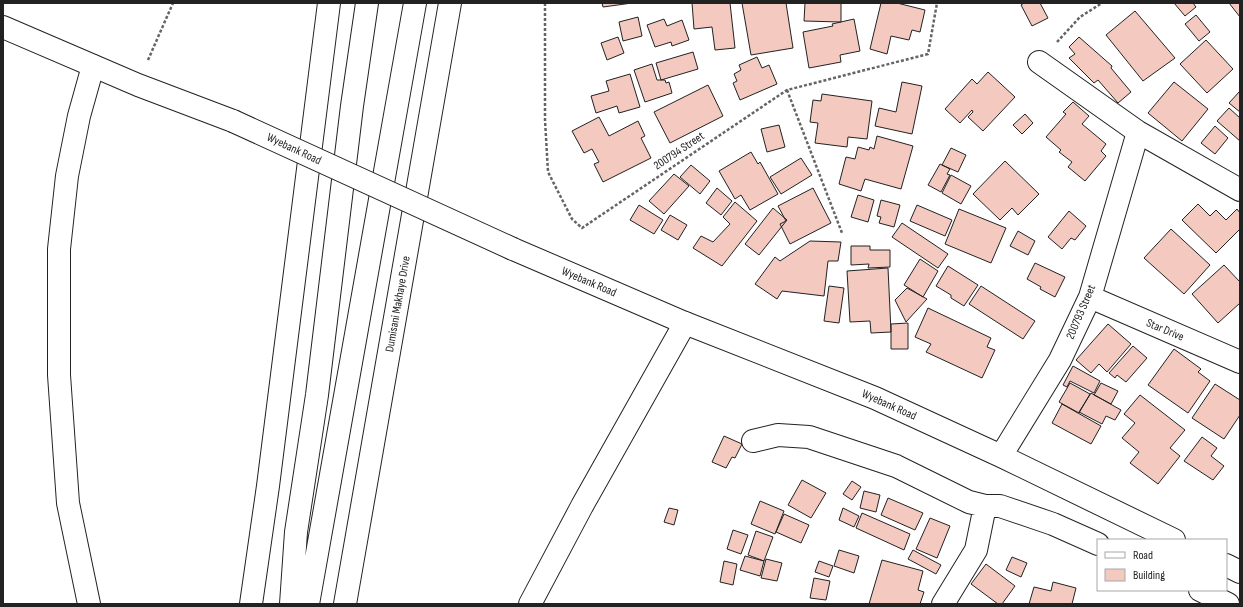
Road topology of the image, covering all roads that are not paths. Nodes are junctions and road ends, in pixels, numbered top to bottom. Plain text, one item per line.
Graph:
1 (330, 3) edge
2 (367, 3) edge
3 (415, 3) edge
4 (450, 3) edge
5 (3, 27) edge
6 (1039, 62) road end
7 (93, 66) junction
8 (1138, 132) junction
9 (1240, 190) edge
10 (1090, 297) junction
11 (685, 323) junction
12 (1240, 362) edge
13 (753, 441) dead end
14 (1001, 456) junction
15 (985, 506) junction
16 (1172, 539) edge
17 (1097, 544) edge
18 (1227, 566) edge
19 (1240, 572) edge
20 (1202, 591) edge
21 (89, 604) edge
22 (251, 604) edge
23 (291, 604) edge
24 (308, 604) edge
25 (345, 604) edge
26 (530, 604) edge
27 (944, 604) edge
28 (1228, 604) edge

1 - 22 street
2 - 23 street
3 - 24 street
4 - 25 street, Dumisani Makhaye Drive
5 - 7 street, Wyebank Road
6 - 8 street
7 - 11 street, Wyebank Road, bridge
7 - 21 street
8 - 9 street
8 - 10 street, 200793 Street
10 - 12 street, Star Drive
10 - 14 street, 200793 Street
11 - 14 street, Wyebank Road
11 - 26 street
13 - 15 street
14 - 16 street, Wyebank Road
15 - 17 street
15 - 27 street
18 - 19 street
20 - 28 street

